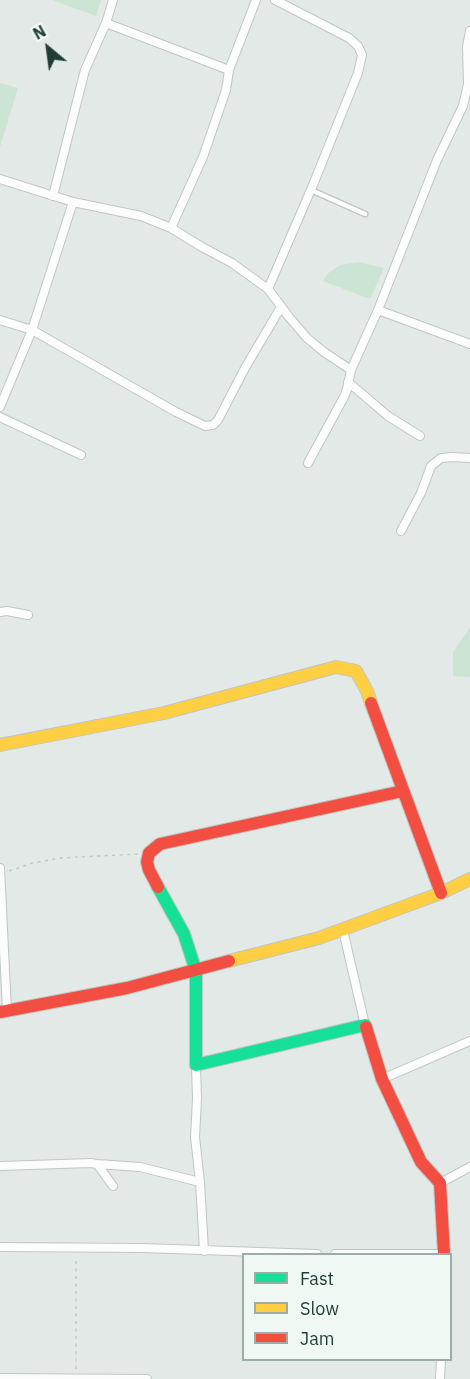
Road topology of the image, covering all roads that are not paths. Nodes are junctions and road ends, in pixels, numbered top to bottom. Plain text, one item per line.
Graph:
1 (113, 0) edge
2 (256, 0) edge
3 (275, 0) edge
4 (106, 22) junction
5 (470, 31) edge
6 (229, 70) junction
7 (0, 179) edge
8 (311, 190) junction
9 (53, 196) junction
10 (73, 202) junction
11 (365, 214) dead end
12 (171, 228) junction
13 (268, 289) junction
14 (281, 307) junction
15 (378, 310) junction
16 (0, 320) edge
17 (32, 330) junction
18 (470, 344) edge
19 (351, 370) junction
20 (348, 382) junction
21 (0, 407) edge
22 (0, 417) edge
23 (420, 436) dead end
24 (81, 455) dead end
25 (470, 458) edge
26 (308, 463) dead end
27 (401, 531) dead end
28 (0, 612) edge
29 (28, 615) dead end
30 (0, 745) edge
31 (403, 791) junction
32 (0, 868) edge
33 (0, 874) edge
34 (470, 879) edge
35 (0, 892) edge
36 (441, 892) junction
37 (343, 930) junction
38 (196, 971) junction
39 (4, 1012) edge
40 (365, 1025) junction
41 (470, 1041) edge
42 (196, 1065) junction
43 (382, 1079) junction
44 (97, 1164) junction
45 (0, 1167) edge
46 (470, 1167) edge
47 (200, 1182) junction
48 (440, 1183) junction
49 (113, 1186) dead end
50 (0, 1247) edge
51 (204, 1251) junction
52 (279, 1253) edge
53 (444, 1253) edge
54 (441, 1361) edge
55 (0, 1378) edge
56 (76, 1379) edge
57 (147, 1379) edge
58 (440, 1379) edge

1 - 4 street
2 - 6 street
3 - 8 street
4 - 6 street
4 - 9 street
5 - 15 street
6 - 12 street
7 - 9 street
8 - 11 lane
8 - 13 street
9 - 10 street
10 - 12 street
10 - 17 street
12 - 13 street
13 - 14 street
14 - 17 street
14 - 19 street
15 - 18 street
15 - 19 street
16 - 17 street
17 - 21 street
19 - 20 street
20 - 23 street
20 - 26 street
22 - 24 street
25 - 27 street
28 - 29 street
30 - 31 street
31 - 36 street
31 - 38 street
32 - 33 street
33 - 35 street
34 - 36 street
35 - 39 street
36 - 37 street
37 - 38 street
37 - 40 street
38 - 39 street
38 - 42 street
40 - 42 street
40 - 43 street
41 - 43 street
42 - 47 street
43 - 48 street
44 - 45 street
44 - 47 street
44 - 49 street
46 - 48 street
47 - 51 street
48 - 53 street
50 - 51 street
51 - 52 street
54 - 58 street
55 - 56 street
56 - 57 street

